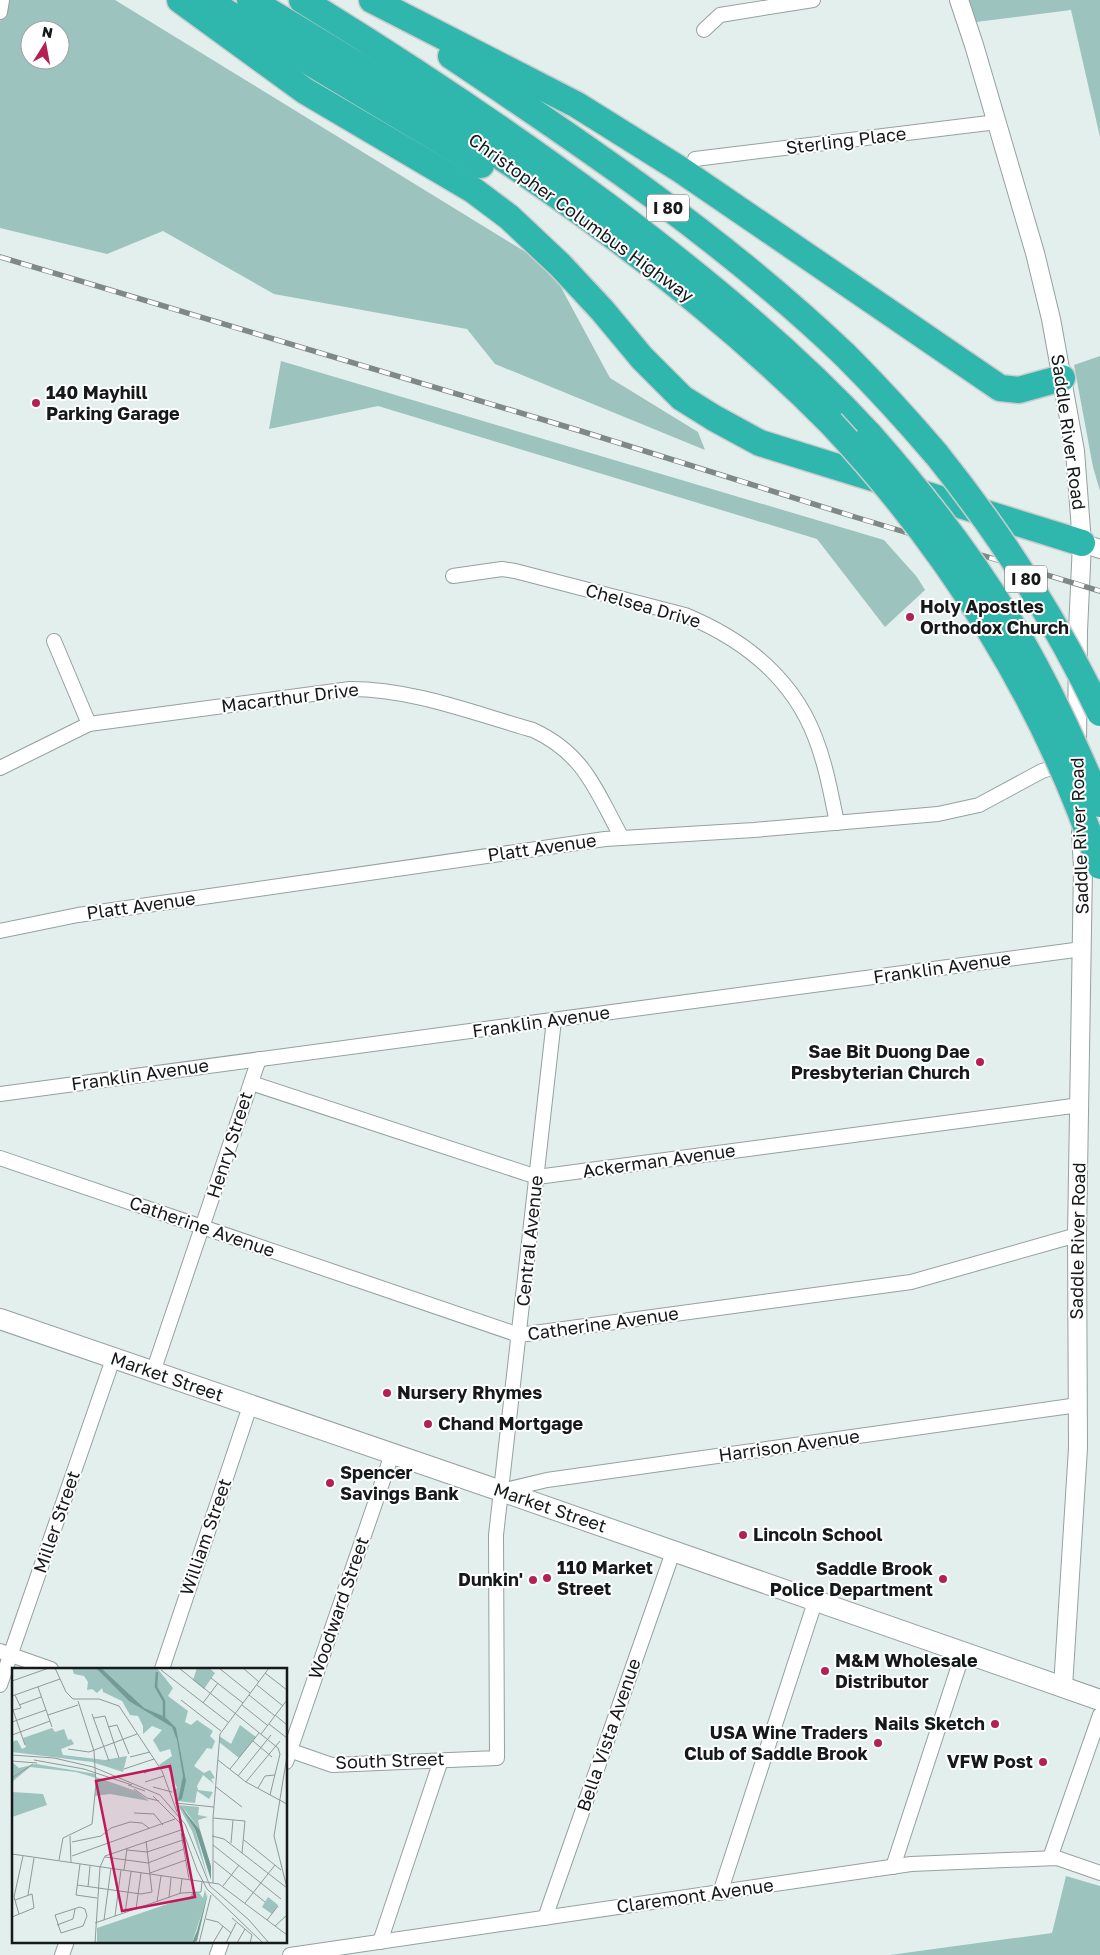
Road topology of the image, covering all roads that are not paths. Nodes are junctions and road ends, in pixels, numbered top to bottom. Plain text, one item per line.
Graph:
1 (2, 0) edge
2 (180, 0) edge
3 (206, 0) edge
4 (250, 0) edge
5 (302, 0) edge
6 (366, 0) edge
7 (372, 0) edge
8 (813, 0) edge
9 (959, 0) edge
10 (0, 12) edge
11 (704, 30) dead end
12 (997, 122) junction
13 (694, 159) dead end
14 (677, 286) junction
15 (1062, 378) junction
16 (1091, 546) edge
17 (453, 576) dead end
18 (54, 641) dead end
19 (1100, 713) edge
20 (89, 724) junction
21 (1077, 761) junction
22 (0, 768) edge
23 (1100, 804) edge
24 (837, 823) junction
25 (622, 838) junction
26 (1100, 866) edge
27 (0, 930) edge
28 (1082, 949) junction
29 (554, 1020) junction
30 (259, 1059) junction
31 (251, 1083) junction
32 (0, 1094) edge
33 (1080, 1105) junction
34 (0, 1158) edge
35 (537, 1177) junction
36 (203, 1227) junction
37 (1077, 1235) junction
38 (0, 1319) edge
39 (519, 1335) junction
40 (113, 1359) junction
41 (153, 1372) junction
42 (1078, 1405) junction
43 (250, 1406) junction
44 (392, 1454) junction
45 (501, 1491) junction
46 (673, 1552) junction
47 (815, 1602) junction
48 (5, 1653) edge
49 (963, 1653) junction
50 (48, 1668) edge
51 (162, 1668) edge
52 (0, 1685) edge
53 (1063, 1687) junction
54 (1100, 1700) edge
55 (1100, 1715) edge
56 (288, 1754) edge
57 (497, 1758) joint
58 (440, 1760) junction
59 (1050, 1858) junction
60 (893, 1866) junction
61 (1100, 1873) edge
62 (720, 1893) junction
63 (545, 1918) junction
64 (67, 1942) edge
65 (222, 1942) edge
66 (380, 1942) junction
67 (62, 1955) edge
68 (216, 1955) edge
69 (290, 1955) edge

1 - 10 street
2 - 16 highway
3 - 14 highway
4 - 14 highway, Christopher Columbus Highway
5 - 23 highway, Christopher Columbus Highway / I 80, bridge
6 - 19 highway, I 80, bridge
7 - 15 highway
8 - 11 street
9 - 12 street, Saddle River Road
12 - 13 street, Sterling Place
12 - 15 street, Saddle River Road
14 - 26 highway, Christopher Columbus Highway, bridge
15 - 16 street, Saddle River Road
16 - 21 street, Saddle River Road
17 - 24 street, Chelsea Drive
18 - 20 street
20 - 22 street, Macarthur Drive
20 - 25 street, Macarthur Drive
21 - 24 street, Platt Avenue
21 - 28 street, Saddle River Road
24 - 25 street, Platt Avenue
25 - 27 street, Platt Avenue
28 - 29 street, Franklin Avenue
28 - 33 street, Saddle River Road
29 - 30 street, Franklin Avenue
29 - 35 street, Central Avenue
30 - 31 street, Henry Street
30 - 32 street, Franklin Avenue
31 - 35 street, Ackerman Avenue
31 - 36 street, Henry Street
33 - 35 street, Ackerman Avenue
33 - 37 street, Saddle River Road
34 - 36 street, Catherine Avenue
35 - 39 street, Central Avenue
36 - 39 street, Catherine Avenue
36 - 41 street, Henry Street
37 - 39 street, Catherine Avenue
37 - 42 street, Saddle River Road
38 - 40 main road, Market Street
39 - 45 street, Central Avenue
40 - 41 main road, Market Street
40 - 48 street, Miller Street
41 - 43 main road, Market Street
42 - 45 street, Harrison Avenue
42 - 53 street, Saddle River Road
43 - 44 main road, Market Street
43 - 51 street, William Street
44 - 45 main road, Market Street
44 - 56 street, Woodward Street
45 - 46 main road, Market Street
45 - 57 street, Central Avenue
46 - 47 main road, Market Street
46 - 63 street, Bella Vista Avenue
47 - 49 main road, Market Street
47 - 62 street
48 - 50 street
48 - 52 street, Miller Street
49 - 53 main road, Market Street
49 - 60 street
53 - 54 main road, Market Street
55 - 59 street
56 - 58 street, South Street
57 - 58 street, South Street
58 - 66 street
59 - 60 street, Claremont Avenue
59 - 61 street, Claremont Avenue
60 - 62 street, Claremont Avenue
62 - 63 street, Claremont Avenue
63 - 66 street, Claremont Avenue
64 - 67 street
65 - 68 street
66 - 69 street, Claremont Avenue

